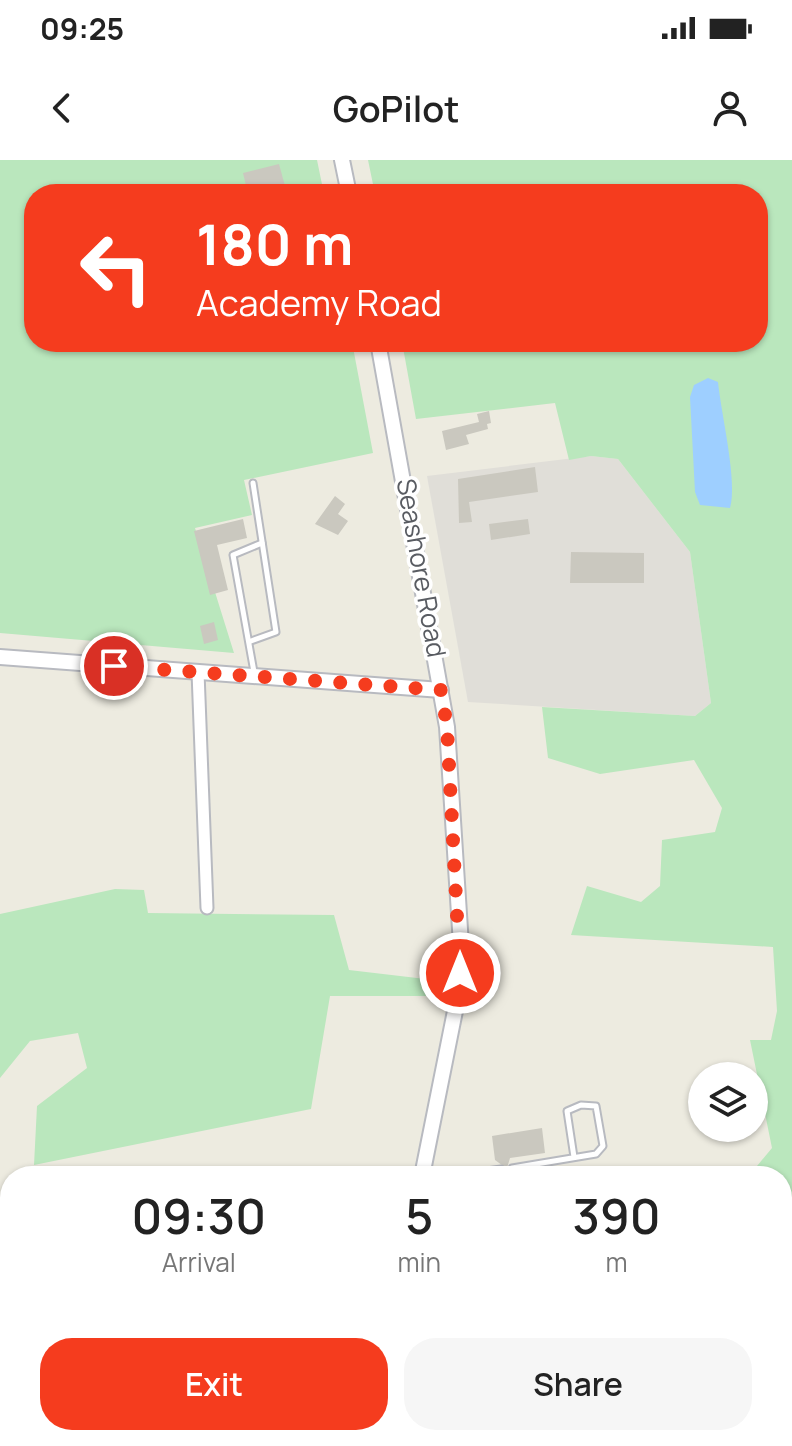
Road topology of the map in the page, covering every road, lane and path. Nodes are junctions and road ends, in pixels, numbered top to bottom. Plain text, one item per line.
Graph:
1 (342, 160) edge
2 (347, 184) edge
3 (380, 352) edge
4 (253, 483) dead end
5 (262, 543) junction
6 (251, 641) junction
7 (0, 657) edge
8 (198, 672) junction
9 (254, 677) junction
10 (441, 690) junction
11 (207, 908) dead end
12 (574, 1157) junction
13 (424, 1166) edge
14 (523, 1166) edge

1 - 2 street
3 - 10 street, Seashore Road
4 - 5 lane
5 - 6 lane
5 - 6 lane
6 - 9 lane
7 - 8 street
8 - 9 street
8 - 11 street
9 - 10 street
10 - 13 street, Seashore Road
12 - 12 lane
12 - 14 lane

